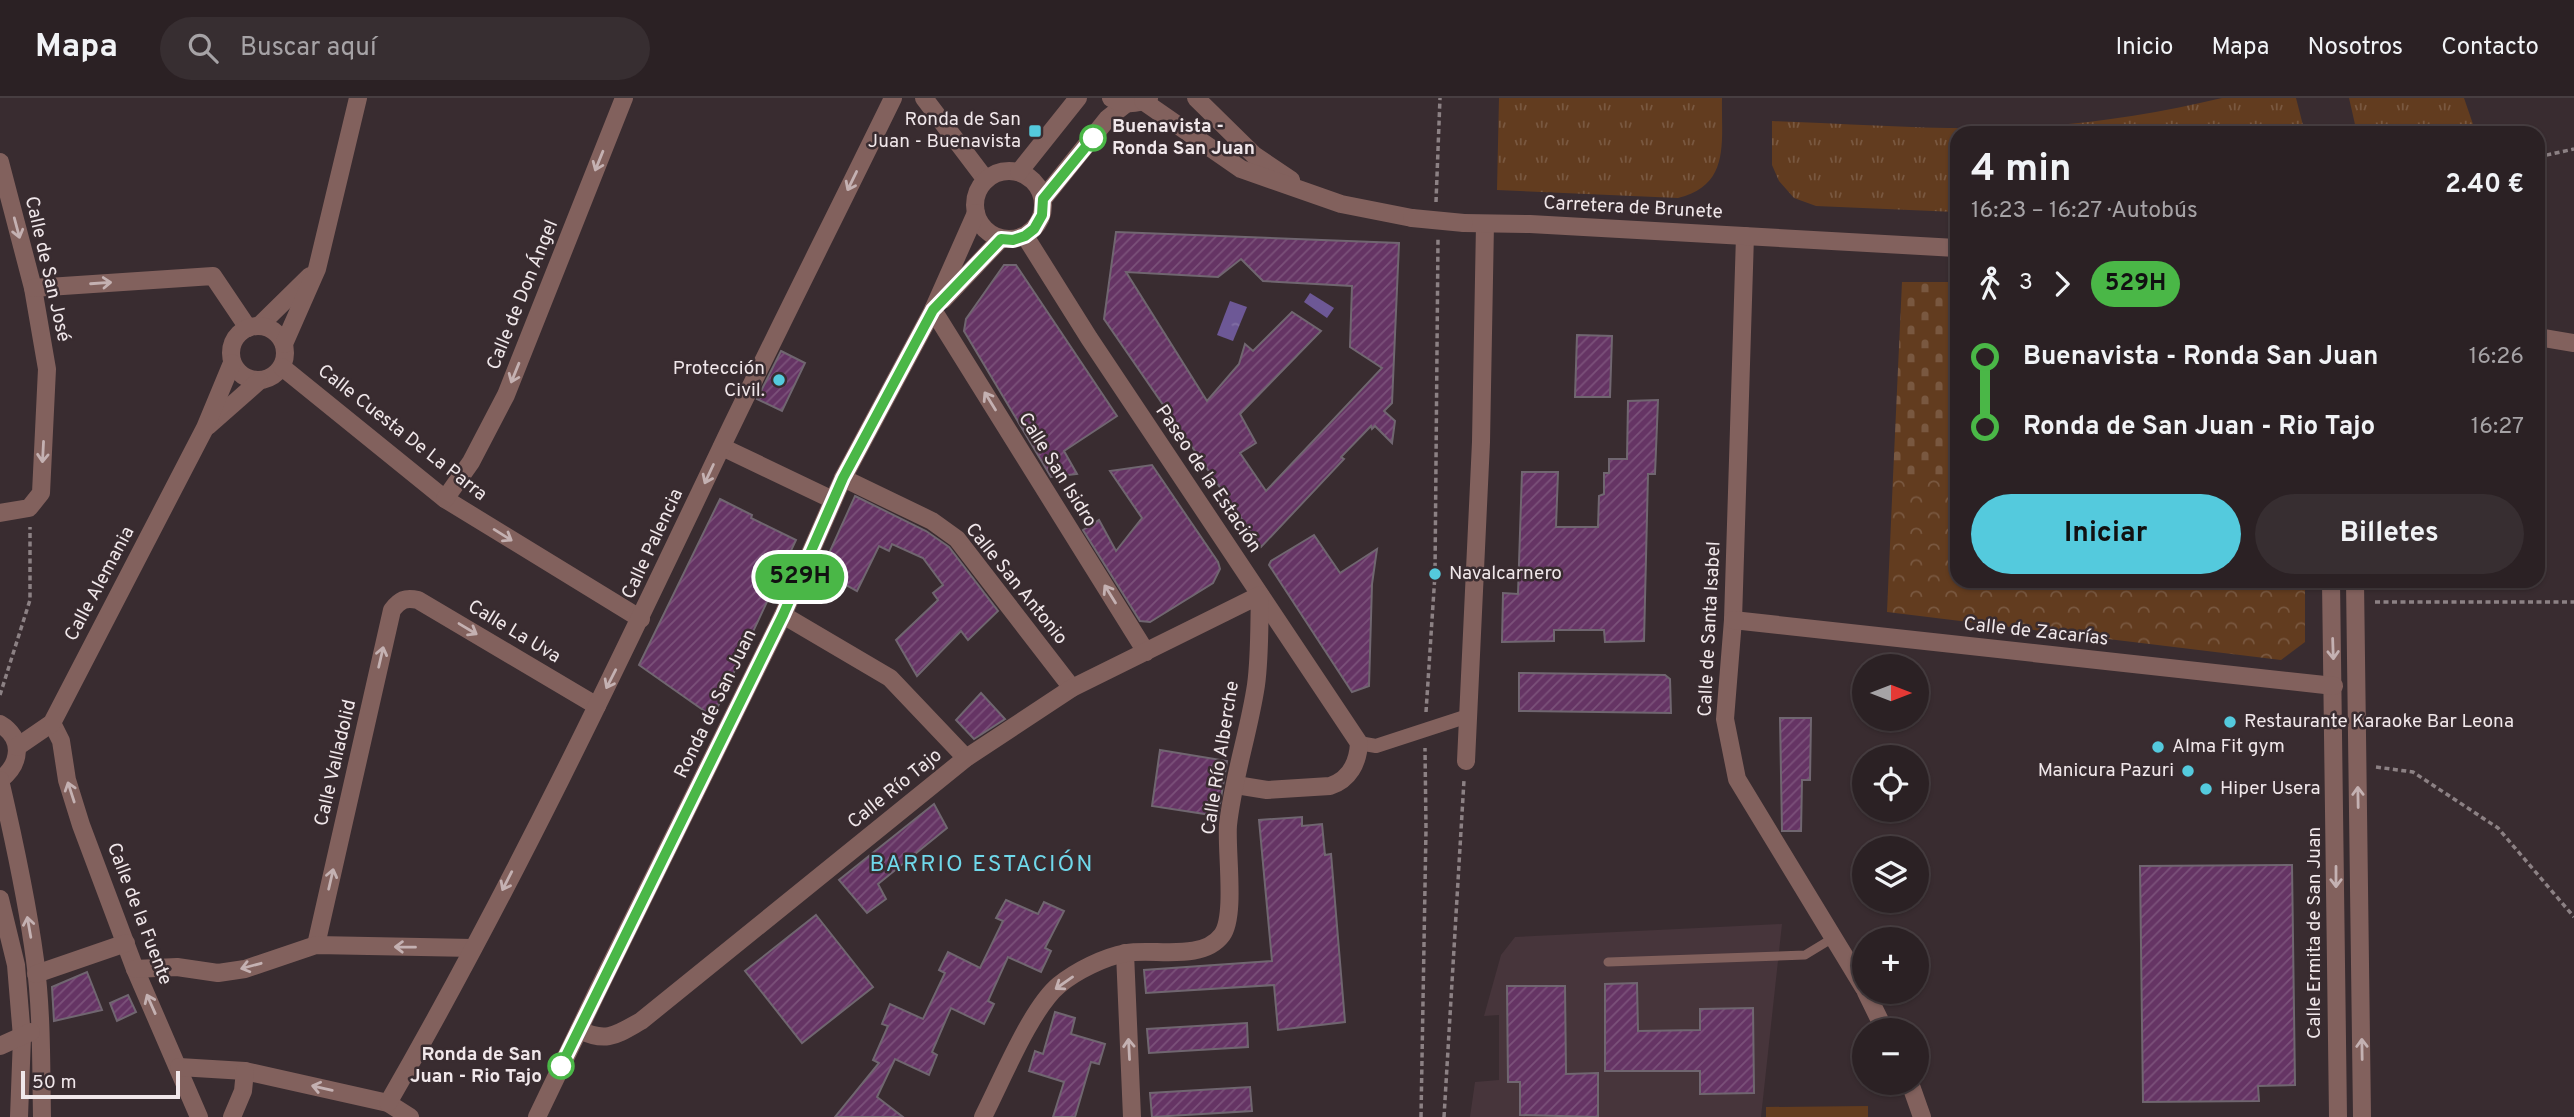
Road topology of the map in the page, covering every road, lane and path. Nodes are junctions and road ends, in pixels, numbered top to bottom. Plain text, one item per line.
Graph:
1 (358, 98) edge
2 (624, 98) edge
3 (893, 98) edge
4 (924, 98) edge
5 (1196, 98) edge
6 (1440, 98) edge
7 (1076, 99) edge
8 (1132, 100) edge
9 (2574, 149) edge
10 (2545, 155) edge
11 (0, 162) edge
12 (1019, 172) junction
13 (986, 180) junction
14 (1311, 194) junction
15 (1043, 199) junction
16 (976, 213) junction
17 (1437, 213) dead end
18 (1485, 223) junction
19 (1437, 233) dead end
20 (1025, 236) junction
21 (1745, 236) junction
22 (1001, 239) junction
23 (1950, 248) edge
24 (317, 268) junction
25 (33, 288) junction
26 (933, 310) junction
27 (253, 327) junction
28 (2545, 338) edge
29 (2574, 343) edge
30 (284, 344) junction
31 (232, 363) junction
32 (282, 367) junction
33 (259, 381) junction
34 (205, 428) junction
35 (722, 447) junction
36 (843, 478) junction
37 (445, 499) junction
38 (833, 500) junction
39 (29, 508) junction
40 (0, 513) edge
41 (2331, 588) edge
42 (2355, 588) edge
43 (1260, 595) junction
44 (408, 598) joint
45 (2355, 602) junction
46 (2574, 602) edge
47 (783, 615) junction
48 (641, 620) junction
49 (1733, 620) junction
50 (1146, 652) junction
51 (2334, 686) junction
52 (1072, 688) junction
53 (0, 695) edge
54 (597, 706) junction
55 (1468, 716) junction
56 (52, 723) junction
57 (0, 724) edge
58 (1424, 729) junction
59 (1359, 743) junction
60 (18, 747) junction
61 (966, 758) junction
62 (1466, 761) joint
63 (2358, 765) junction
64 (0, 780) edge
65 (1236, 785) junction
66 (0, 899) edge
67 (2574, 917) edge
68 (1833, 938) junction
69 (126, 943) junction
70 (316, 945) junction
71 (473, 948) junction
72 (1125, 953) junction
73 (1608, 962) dead end
74 (135, 969) junction
75 (1852, 969) edge
76 (36, 975) junction
77 (40, 1027) junction
78 (579, 1030) junction
79 (22, 1037) junction
80 (0, 1046) edge
81 (179, 1067) junction
82 (245, 1071) junction
83 (1914, 1095) edge
84 (388, 1103) junction
85 (19, 1117) edge
86 (42, 1117) edge
87 (200, 1117) edge
88 (232, 1117) edge
89 (410, 1117) edge
90 (537, 1117) edge
91 (983, 1117) edge
92 (1132, 1117) edge
93 (1421, 1117) edge
94 (1444, 1117) edge
95 (1922, 1117) edge
96 (2338, 1117) edge
97 (2362, 1117) edge

1 - 24 street
2 -> 37 street, Calle de Don Ángel
3 -> 35 street, Calle Palencia
4 - 13 street
5 - 14 street, Carretera de Brunete
6 - 17 path
7 - 12 street
8 - 14 street, Carretera de Brunete
8 - 15 street
9 - 10 path
11 -> 25 street, Calle de San José
12 - 13 street
12 - 15 street
13 - 16 street, Ronda de San Juan
14 - 18 street, Carretera de Brunete, bridge
15 - 20 street
16 - 22 street
16 - 26 street, Ronda de San Juan
18 - 21 street, Carretera de Brunete
18 - 55 street
19 - 58 path
20 - 22 street
20 - 43 street, Paseo de la Estación
21 - 23 street, Carretera de Brunete
21 - 49 street, Calle de Santa Isabel
22 - 26 street, Ronda de San Juan
24 - 27 street
24 - 30 street
25 -> 27 street
25 -> 39 street, Calle de San José
26 - 36 street, Ronda de San Juan
50 -> 26 street, Calle San Isidro
27 - 30 street
27 - 31 street
28 - 29 street
30 - 32 street
31 - 33 street
31 - 34 street, Calle Alemania
32 - 33 street
32 - 37 street, Calle Cuesta De La Parra
33 - 34 street, Calle Alemania
34 - 56 street, Calle Alemania
35 - 38 street
35 -> 48 street, Calle Palencia
36 - 38 street, Ronda de San Juan
36 - 52 street, Calle San Antonio
37 -> 48 street, Calle Cuesta De La Parra
38 - 47 street, Ronda de San Juan
39 - 40 street
39 - 53 path
41 -> 51 street, Calle Ermita de San Juan
42 - 45 street
43 - 50 street, Calle Río Tajo
43 - 59 street, Paseo de la Estación
43 - 65 street, Calle Río Alberche
44 -> 54 street, Calle La Uva
70 -> 44 street, Calle Valladolid
45 - 46 path
45 - 63 street
47 - 61 street
47 - 78 street, Ronda de San Juan
48 -> 54 street, Calle Palencia
49 - 51 street, Calle de Zacarías
49 - 68 street, Calle de Santa Isabel
50 - 52 street, Calle Río Tajo
51 -> 96 street, Calle Ermita de San Juan
52 - 61 street, Calle Río Tajo
54 -> 71 street, Calle Palencia
55 - 58 street
55 - 62 street
56 - 60 street, Calle Alemania
69 -> 56 street, Calle de la Fuente
57 - 60 street
58 - 59 street
58 - 93 path
59 - 65 street
60 - 64 street
61 - 78 street, Calle Río Tajo
62 - 94 path
63 - 67 path
97 -> 63 street
76 -> 64 street
65 - 72 street, Calle Río Alberche
66 - 79 street
68 - 73 lane
68 - 75 street, Calle de Santa Isabel
69 - 74 street, Calle de la Fuente
69 - 76 street
71 -> 70 street
70 -> 74 street
71 - 84 street, Calle Palencia
72 -> 91 street, Calle Río Alberche
92 -> 72 street
81 -> 74 street, Calle de la Fuente
76 - 77 street
77 - 79 street
77 - 86 street
78 - 90 street, Ronda de San Juan
79 - 80 street
79 - 85 street
81 - 82 street
81 - 87 street, Calle de la Fuente
84 -> 82 street
82 - 88 street
83 - 95 street
84 - 89 street

